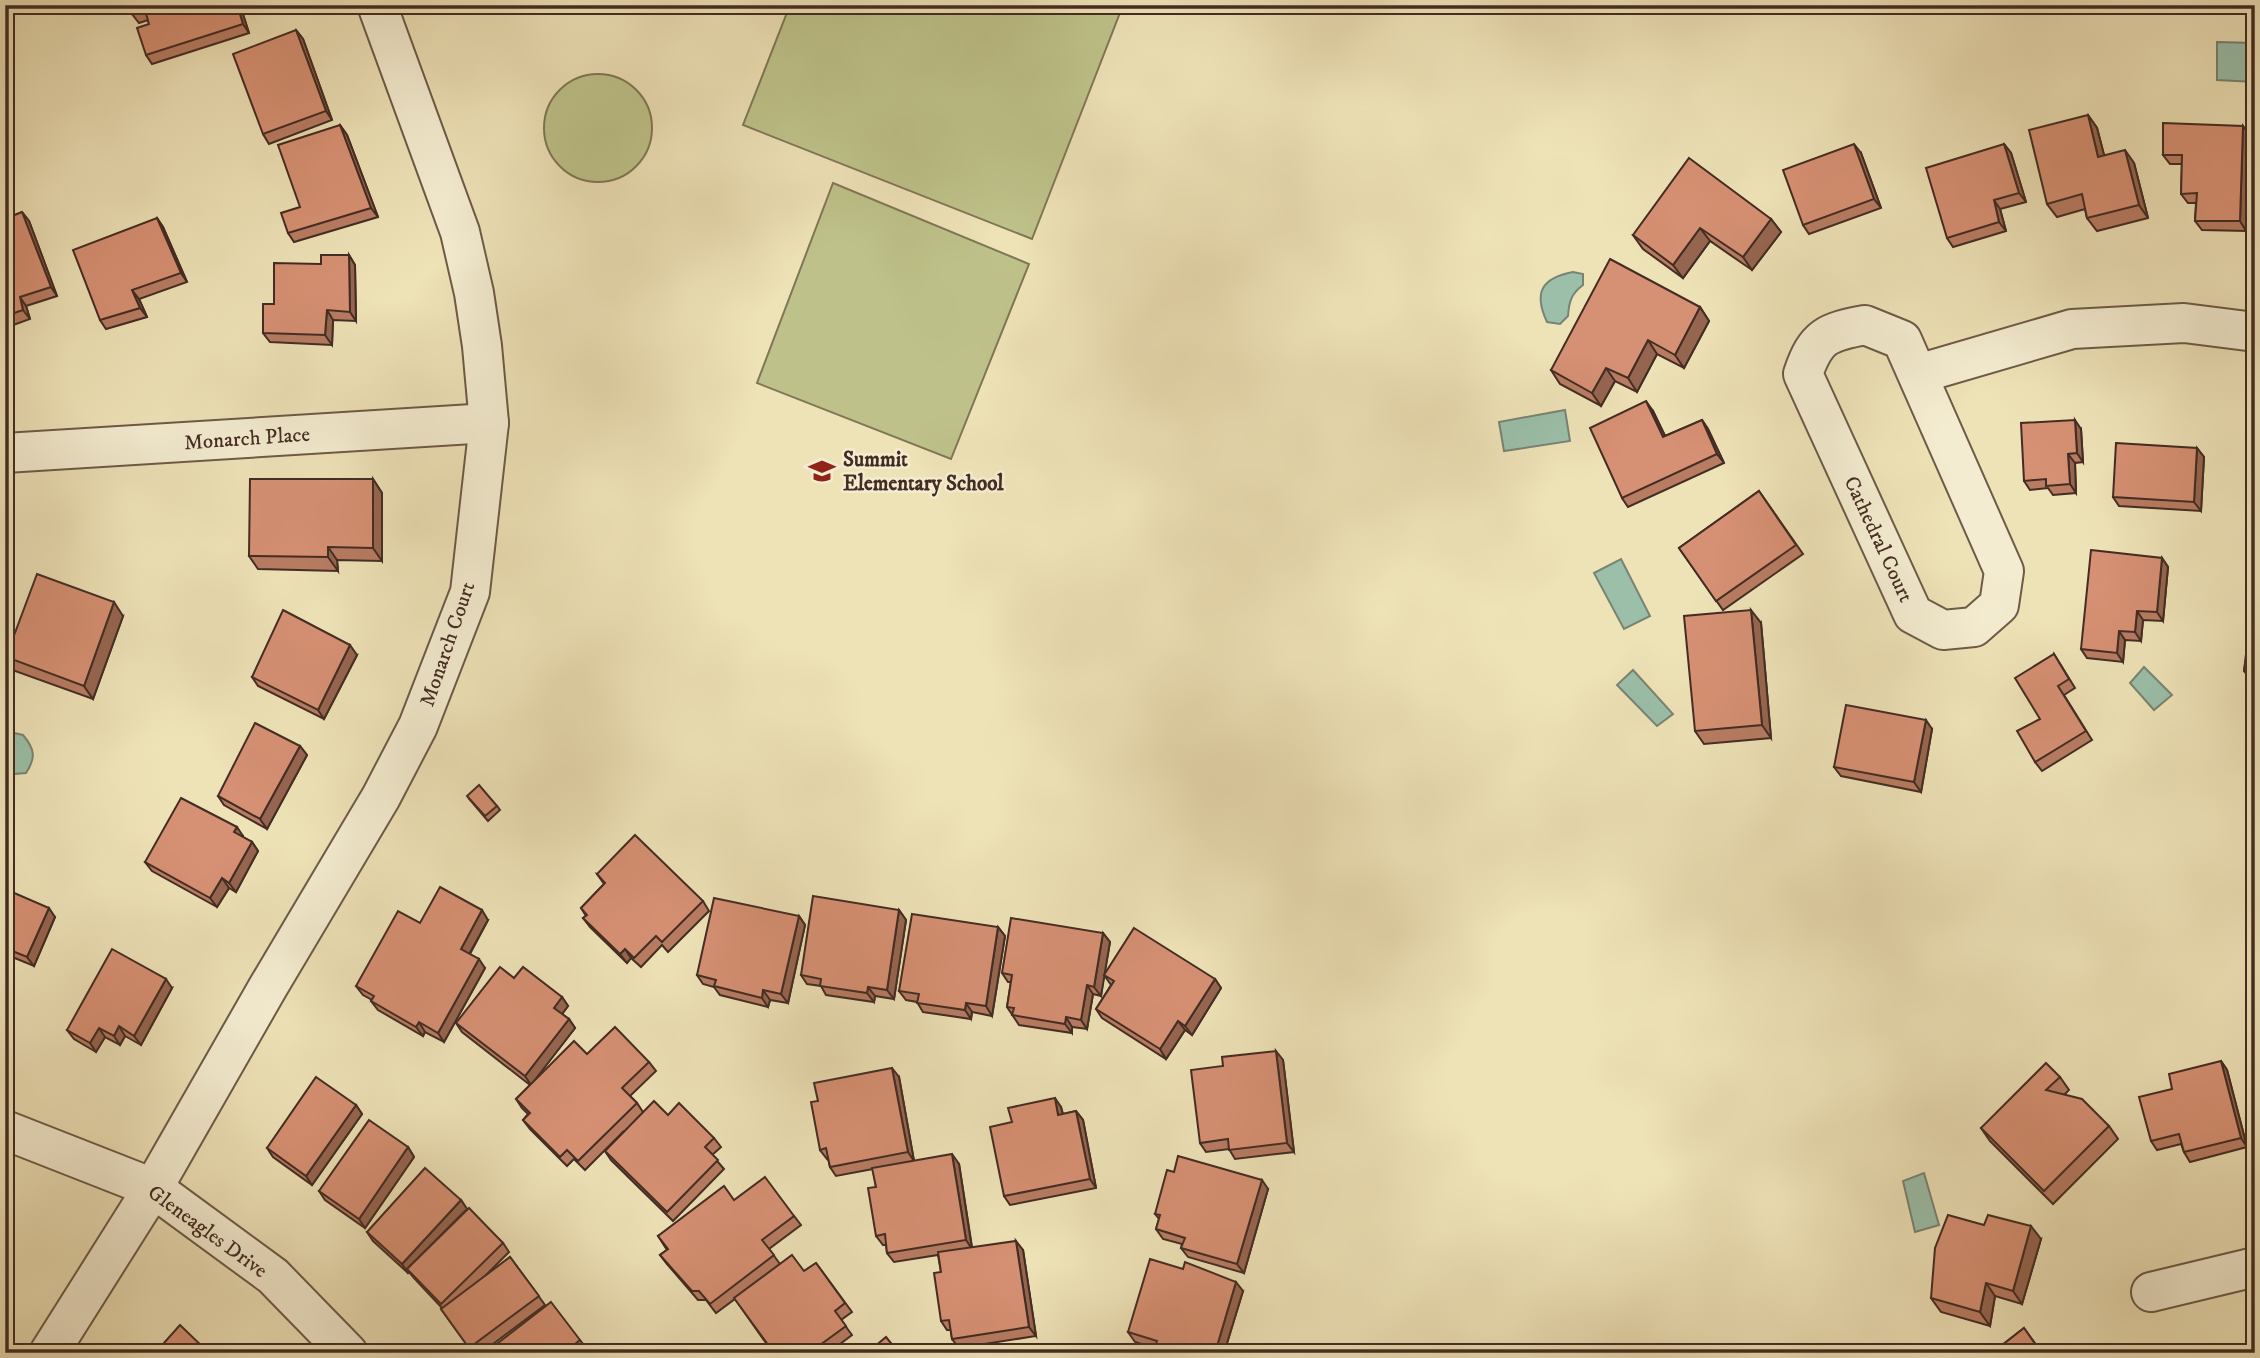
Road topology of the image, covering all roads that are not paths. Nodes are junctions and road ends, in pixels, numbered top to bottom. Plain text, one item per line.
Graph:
1 (377, 5) edge
2 (2255, 332) edge
3 (1918, 374) junction
4 (489, 423) junction
5 (5, 453) edge
6 (5, 1130) edge
7 (153, 1188) junction
8 (2255, 1267) edge
9 (2151, 1292) dead end
10 (49, 1353) edge
11 (348, 1353) edge

1 - 4 street, Monarch Court
2 - 3 street
3 - 3 street, Cathedral Court
4 - 5 street, Monarch Place
4 - 7 street, Monarch Court
6 - 7 street, Gleneagles Drive
7 - 10 street, Monarch Court
7 - 11 street, Gleneagles Drive
8 - 9 street

